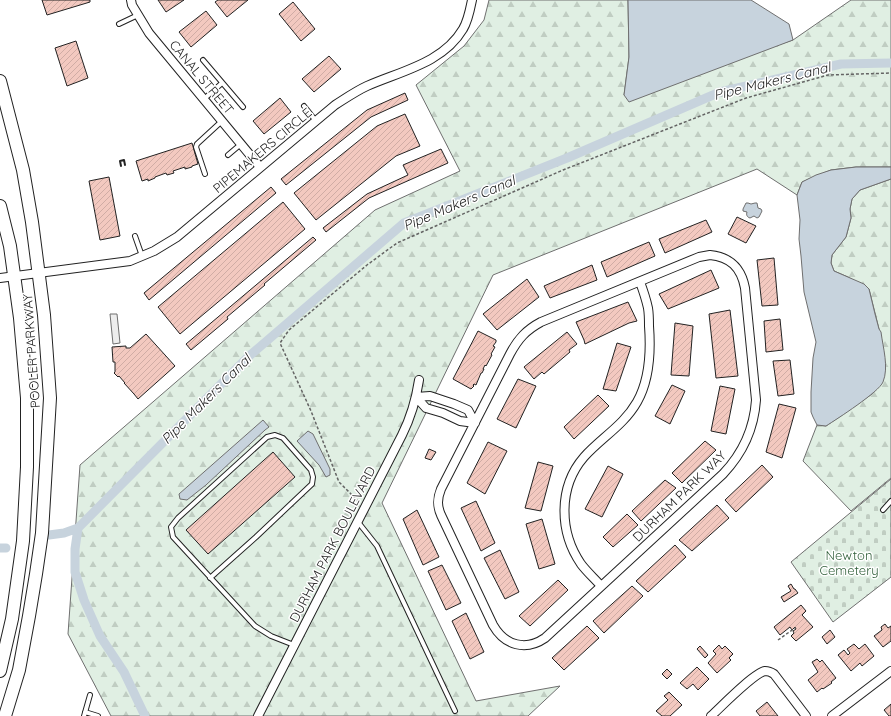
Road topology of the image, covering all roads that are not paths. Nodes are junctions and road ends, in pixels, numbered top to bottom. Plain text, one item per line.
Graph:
1 (130, 0) edge
2 (472, 0) edge
3 (138, 15) junction
4 (119, 24) dead end
5 (203, 60) dead end
6 (0, 81) edge
7 (222, 83) junction
8 (204, 99) junction
9 (0, 105) edge
10 (304, 106) dead end
11 (243, 108) dead end
12 (223, 121) junction
13 (316, 121) junction
14 (14, 134) junction
15 (241, 144) junction
16 (228, 155) dead end
17 (260, 167) junction
18 (205, 174) dead end
19 (0, 206) edge
20 (135, 236) dead end
21 (142, 256) junction
22 (39, 273) junction
23 (14, 276) junction
24 (0, 278) edge
25 (640, 282) junction
26 (419, 380) dead end
27 (416, 398) junction
28 (443, 400) junction
29 (439, 412) junction
30 (474, 423) junction
31 (891, 501) edge
32 (883, 510) dead end
33 (357, 522) junction
34 (210, 578) junction
35 (601, 586) junction
36 (294, 645) junction
37 (0, 671) edge
38 (891, 671) edge
39 (90, 695) dead end
40 (455, 711) dead end
41 (85, 714) edge
42 (6, 716) edge
43 (98, 716) edge
44 (258, 716) edge
45 (710, 716) edge
46 (806, 716) edge
47 (832, 716) edge

1 - 3 street, CANAL STREET
2 - 13 street, PIPEMAKERS CIRCLE
3 - 4 lane
3 - 8 street, CANAL STREET
5 - 7 lane
6 - 14 main road, POOLER PARKWAY
7 - 8 lane
7 - 11 lane
8 - 12 street, CANAL STREET
9 - 14 main road
10 - 13 lane
12 - 15 street, CANAL STREET
12 - 18 lane
13 - 17 street, PIPEMAKERS CIRCLE
14 - 22 main road, POOLER PARKWAY
15 - 16 lane
15 - 17 street, CANAL STREET
17 - 21 street, PIPEMAKERS CIRCLE
19 - 23 main road, POOLER PARKWAY
20 - 21 lane
21 - 22 street, PIPEMAKERS CIRCLE
22 - 23 street, PIPEMAKERS CIRCLE
22 - 42 main road, POOLER PARKWAY
23 - 24 street, PIPEMAKERS CIRCLE
23 - 37 main road, POOLER PARKWAY
25 - 30 street, DURHAM PARK WAY
25 - 35 street
25 - 35 street, DURHAM PARK WAY
26 - 27 street, DURHAM PARK BOULEVARD
27 - 28 street
27 - 29 street
27 - 33 street, DURHAM PARK BOULEVARD
28 - 29 street
28 - 30 street
29 - 30 street
30 - 35 street, DURHAM PARK WAY
31 - 32 lane
33 - 36 street, DURHAM PARK BOULEVARD
33 - 40 lane
34 - 34 lane
34 - 36 lane
36 - 44 street, DURHAM PARK BOULEVARD
38 - 47 street
39 - 41 lane
41 - 43 lane
45 - 46 street

